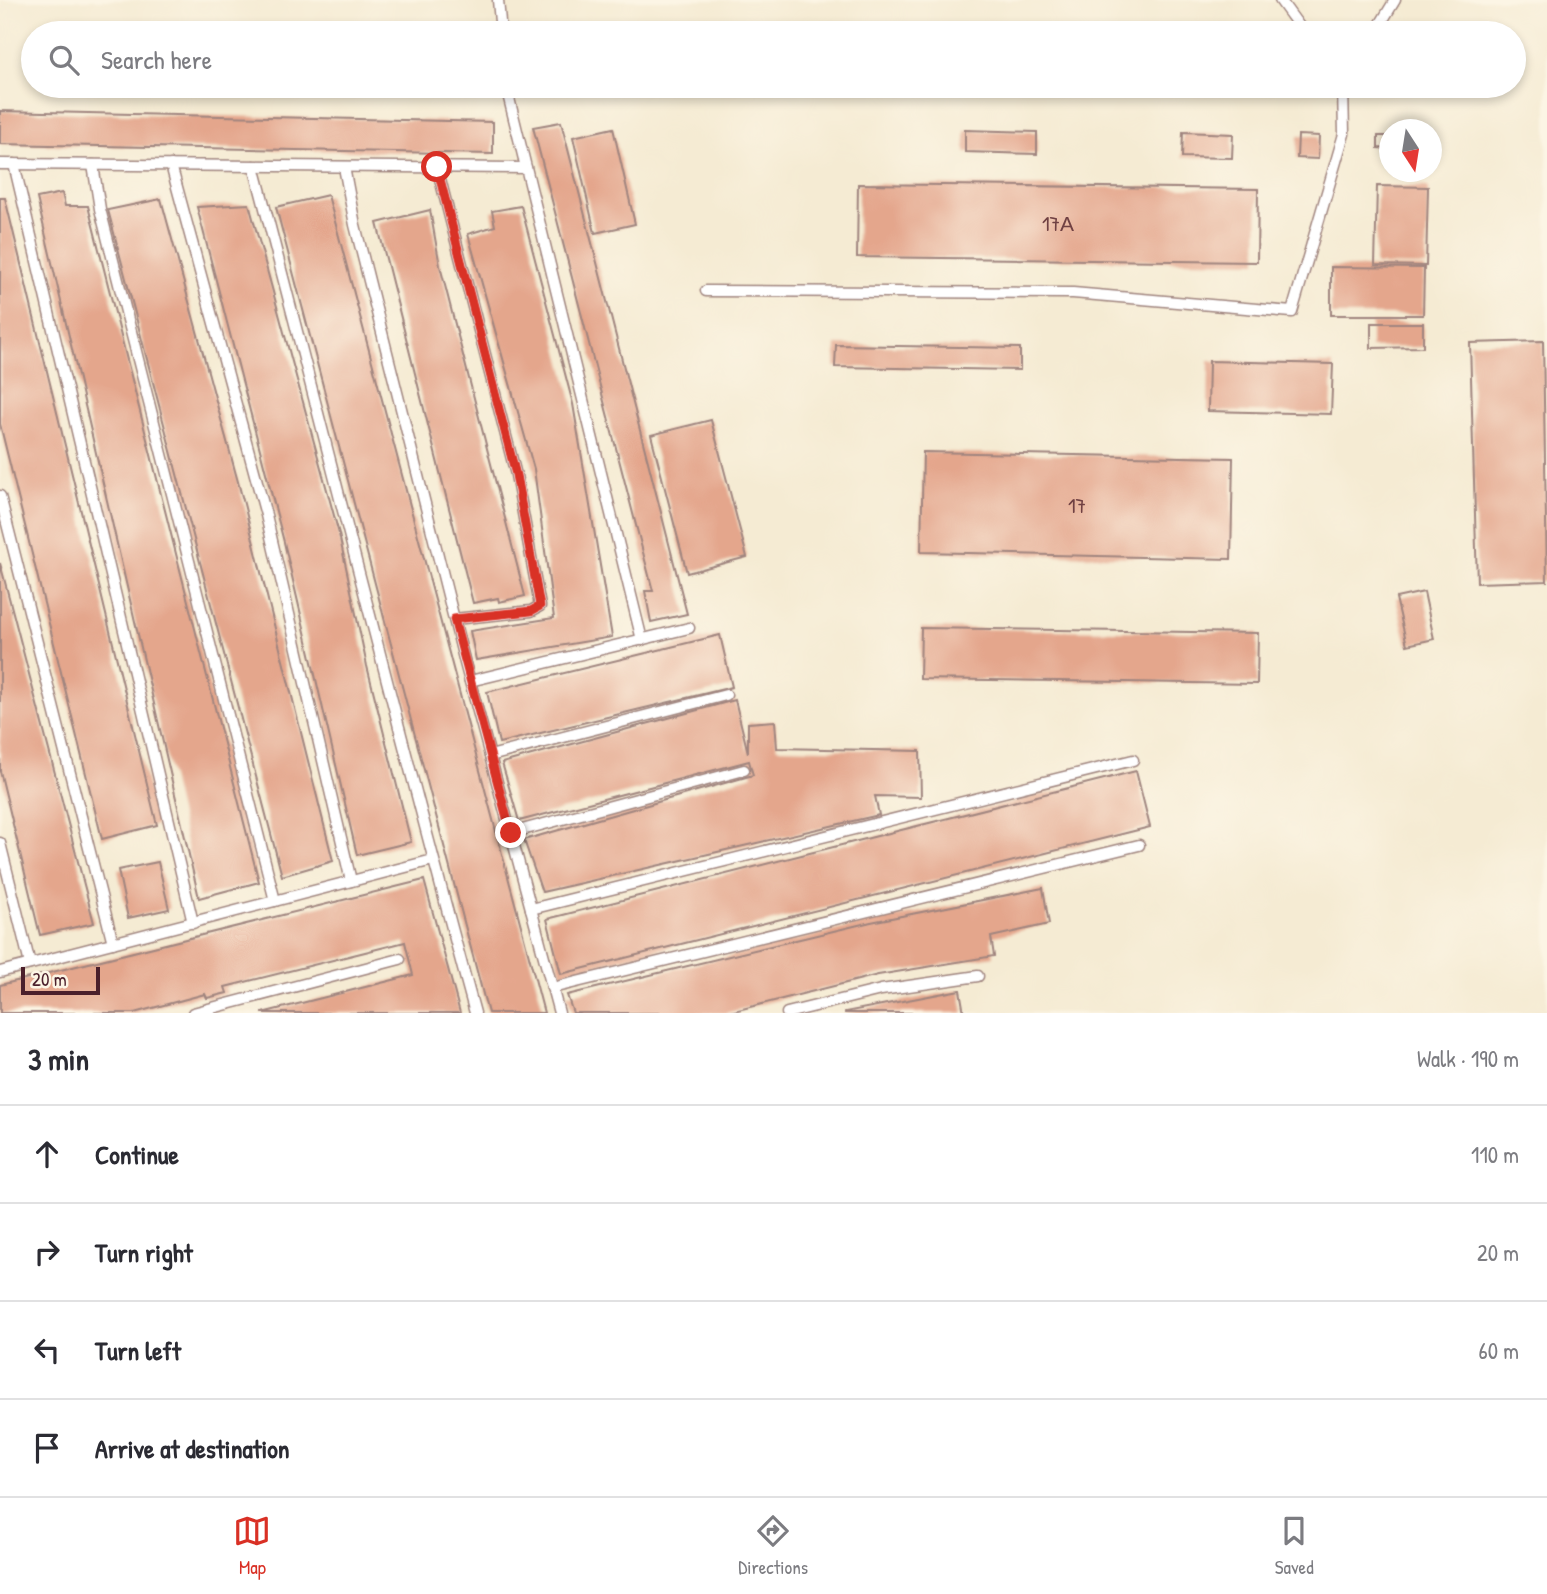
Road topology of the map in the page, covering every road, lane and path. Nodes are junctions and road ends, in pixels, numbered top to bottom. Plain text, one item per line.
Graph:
1 (498, 0) edge
2 (1280, 0) edge
3 (1395, 0) edge
4 (500, 21) edge
5 (1295, 21) edge
6 (1382, 21) edge
7 (509, 98) edge
8 (1343, 98) edge
9 (0, 164) edge
10 (14, 164) junction
11 (93, 165) junction
12 (172, 165) junction
13 (254, 166) junction
14 (344, 167) junction
15 (437, 167) junction
16 (526, 168) junction
17 (706, 291) dead end
18 (0, 496) edge
19 (454, 619) junction
20 (689, 628) dead end
21 (642, 640) junction
22 (470, 681) junction
23 (726, 695) dead end
24 (490, 756) junction
25 (1133, 761) dead end
26 (744, 770) dead end
27 (511, 833) junction
28 (0, 843) edge
29 (1139, 845) dead end
30 (433, 860) junction
31 (351, 881) junction
32 (275, 901) junction
33 (531, 909) junction
34 (193, 923) junction
35 (113, 943) junction
36 (400, 959) dead end
37 (30, 964) junction
38 (0, 972) edge
39 (978, 976) dead end
40 (552, 988) junction
41 (228, 1009) edge
42 (193, 1013) edge
43 (475, 1013) edge
44 (559, 1013) edge
45 (787, 1013) edge

1 - 4 lane
2 - 5 lane
3 - 6 lane
7 - 16 lane
8 - 17 lane
9 - 10 lane
10 - 11 lane
10 - 34 lane
11 - 12 lane
11 - 32 lane
12 - 13 lane
12 - 31 lane
13 - 14 lane
13 - 30 lane
14 - 15 lane
14 - 19 lane
15 - 16 lane
15 - 19 lane
16 - 21 lane
18 - 35 lane
19 - 22 lane
20 - 21 lane
21 - 22 lane
22 - 24 lane
23 - 24 lane
24 - 27 lane
25 - 33 lane
26 - 27 lane
27 - 33 lane
28 - 37 lane
29 - 40 lane
30 - 31 lane
30 - 43 lane
31 - 32 lane
32 - 34 lane
33 - 40 lane
34 - 35 lane
35 - 37 lane
36 - 41 lane
37 - 38 lane
39 - 45 lane
40 - 44 lane
41 - 42 lane

